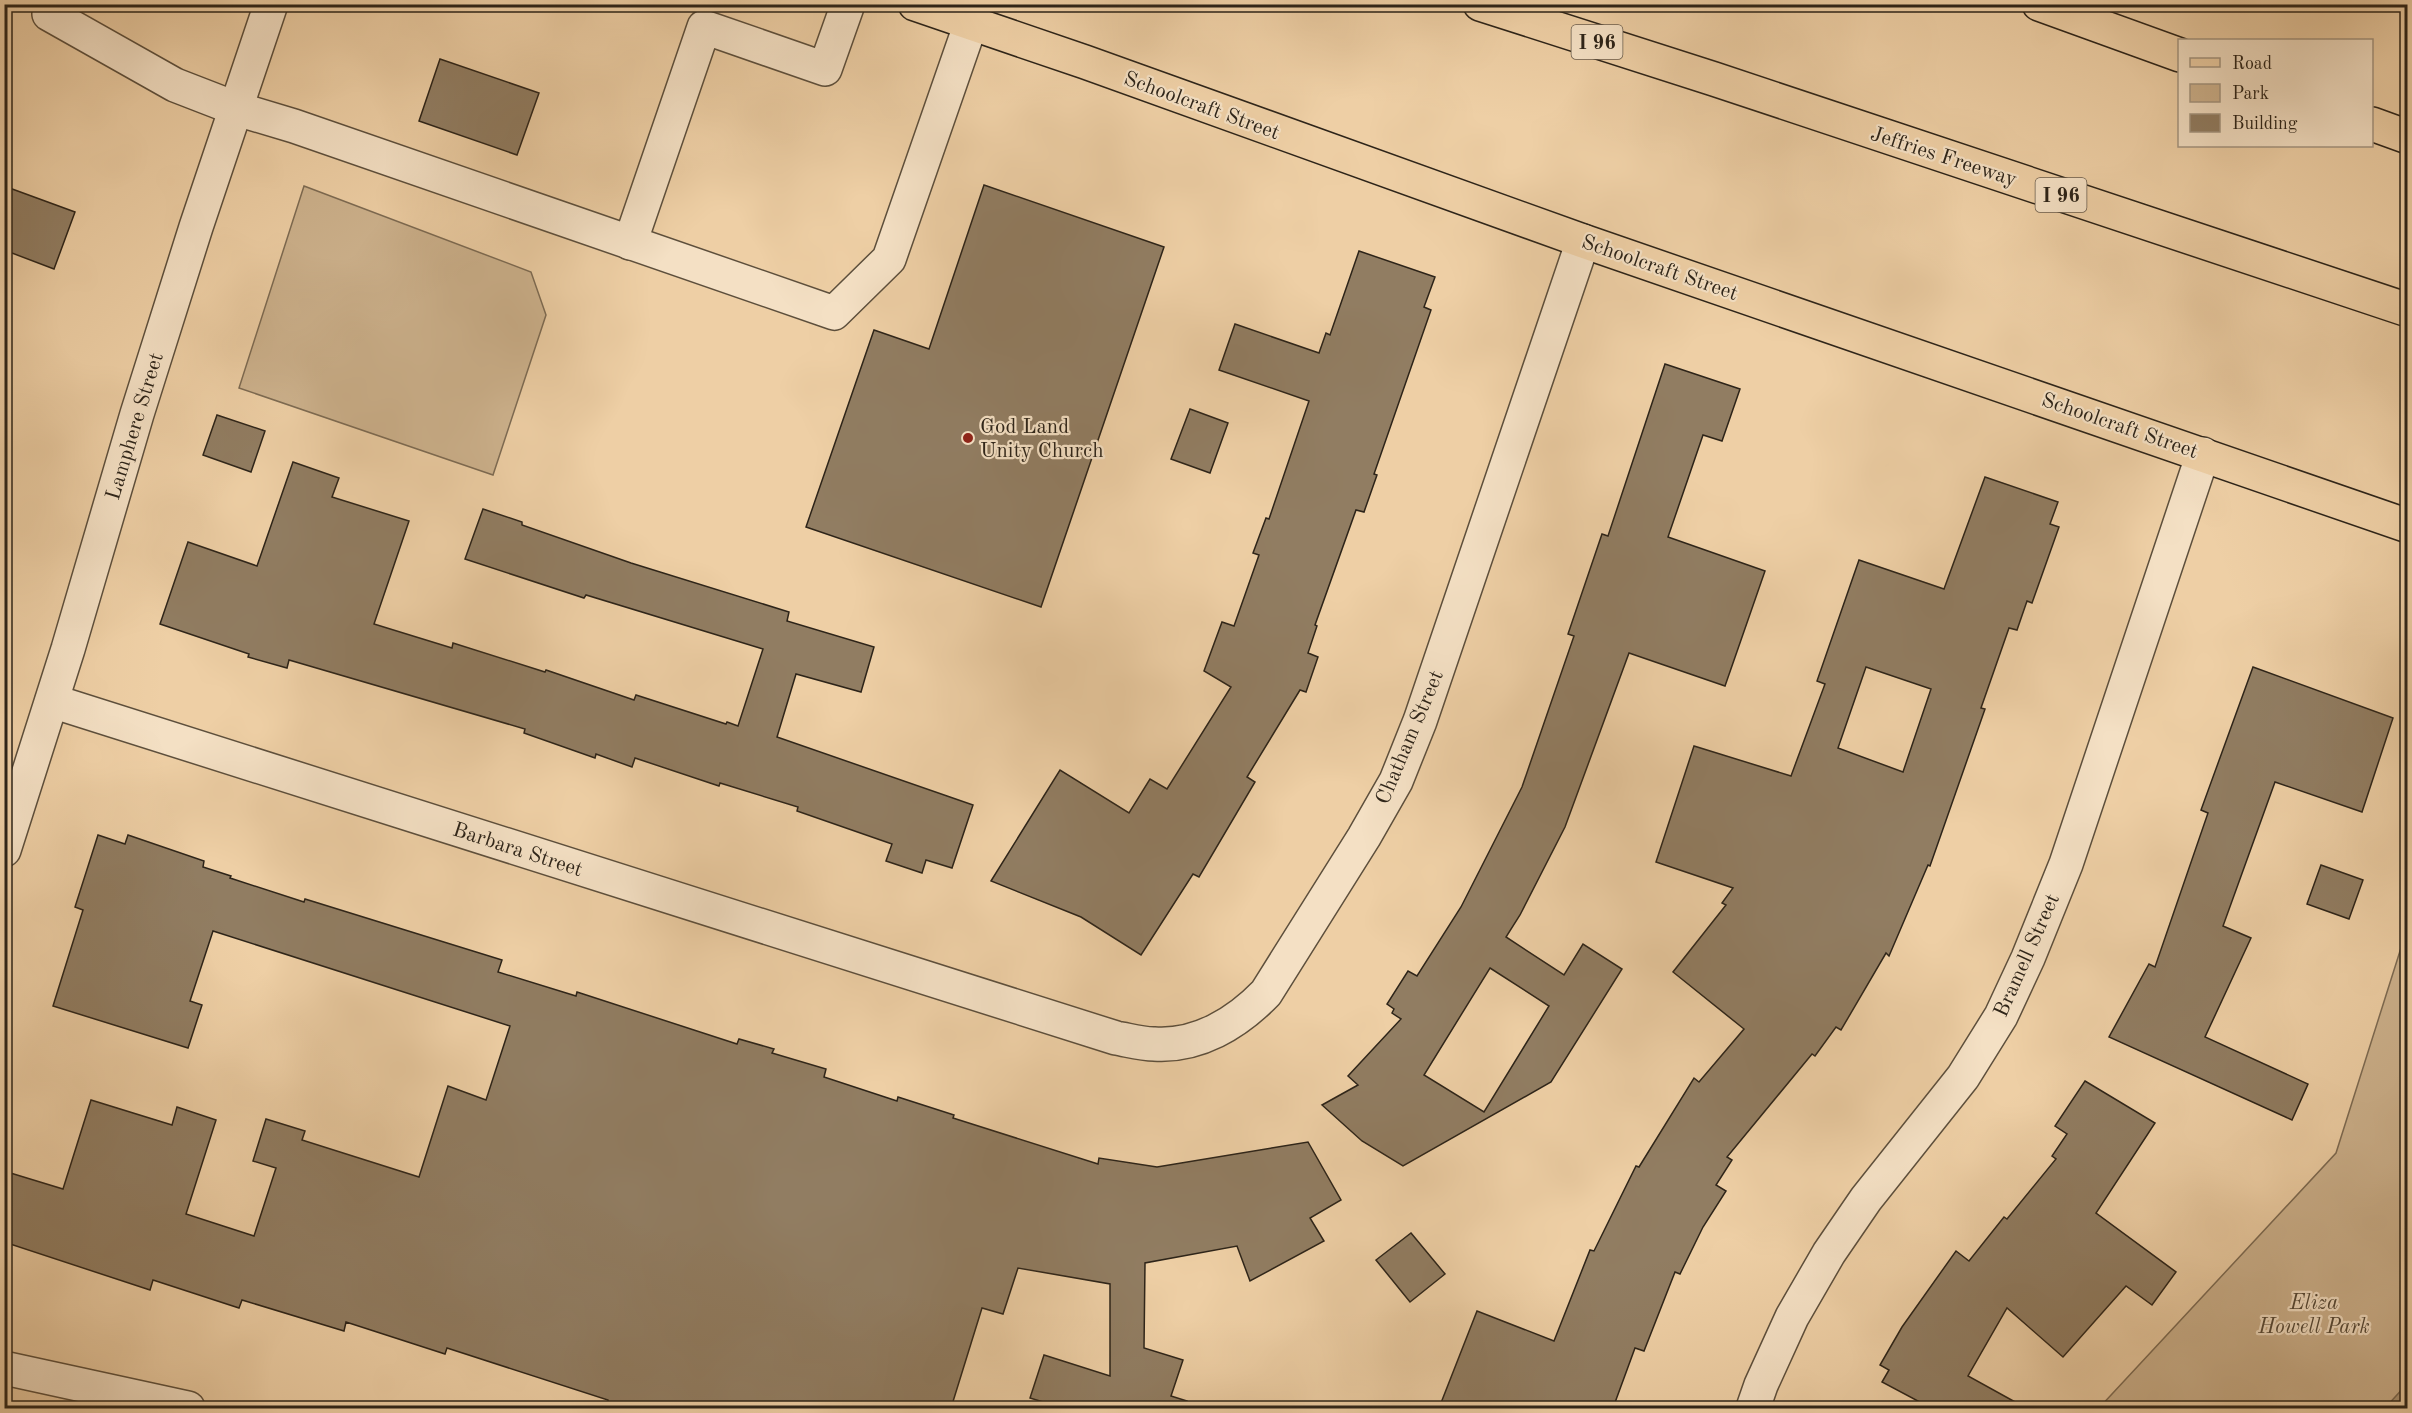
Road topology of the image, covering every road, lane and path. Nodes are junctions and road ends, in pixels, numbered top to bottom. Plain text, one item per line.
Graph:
1 (271, 4) edge
2 (848, 4) edge
3 (915, 4) edge
4 (1480, 4) edge
5 (2039, 4) edge
6 (49, 14) dead end
7 (971, 23) junction
8 (2178, 54) edge
9 (237, 109) junction
10 (1583, 241) junction
11 (630, 243) junction
12 (2407, 310) edge
13 (2203, 454) junction
14 (2408, 526) edge
15 (52, 701) junction
16 (4, 850) edge
17 (985, 996) joint
18 (4, 1368) edge
19 (188, 1408) edge
20 (1753, 1408) edge

1 - 9 street, Lamphere Street
2 - 11 street
3 - 7 main road, Schoolcraft Street
4 - 12 main road, Jeffries Freeway / I 96
5 - 8 main road
6 - 9 street
7 - 10 main road, Schoolcraft Street
7 - 11 street
9 - 11 street
9 - 15 street, Lamphere Street
10 - 13 main road, Schoolcraft Street
10 - 17 street, Chatham Street
13 - 14 main road, Schoolcraft Street
13 - 20 street, Bramell Street
15 - 16 street, Lamphere Street
15 - 17 street, Barbara Street
18 - 19 street

